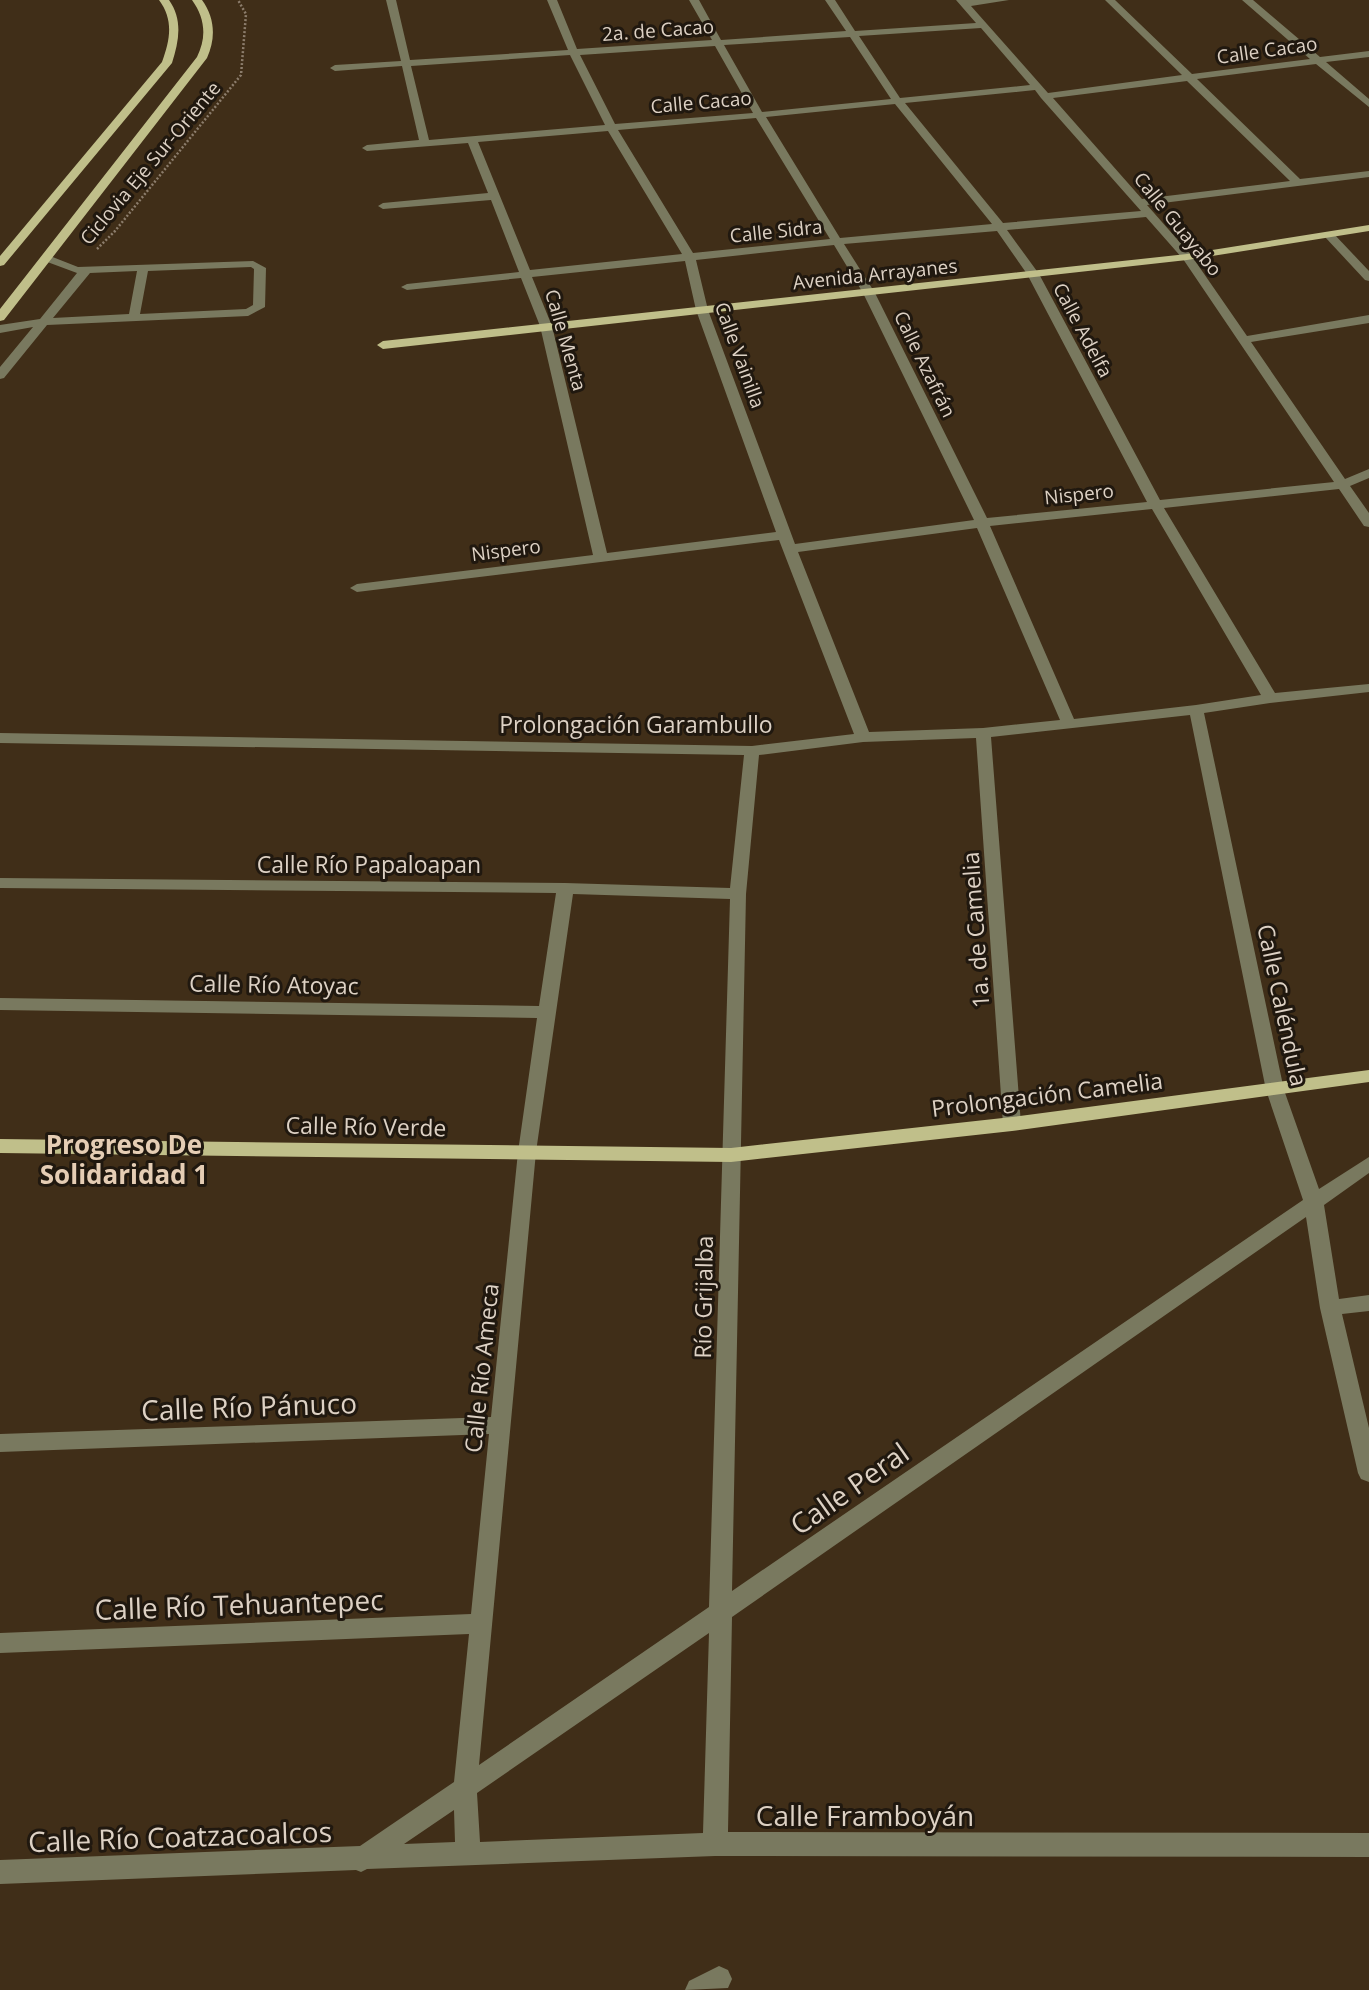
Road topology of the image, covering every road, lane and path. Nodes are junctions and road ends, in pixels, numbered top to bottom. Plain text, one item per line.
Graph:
1 (164, 0) edge
2 (197, 0) edge
3 (239, 0) edge
4 (391, 0) edge
5 (552, 0) edge
6 (694, 0) edge
7 (830, 0) edge
8 (1004, 0) edge
9 (1110, 0) edge
10 (1247, 0) edge
11 (962, 2) edge
12 (983, 25) junction
13 (854, 34) junction
14 (719, 44) junction
15 (574, 53) junction
16 (1369, 54) edge
17 (1319, 61) junction
18 (407, 65) junction
19 (335, 68) dead end
20 (1191, 78) junction
21 (1041, 91) junction
22 (897, 100) junction
23 (1369, 104) edge
24 (759, 115) junction
25 (611, 127) junction
26 (472, 141) junction
27 (425, 143) junction
28 (367, 148) dead end
29 (1369, 174) edge
30 (1299, 184) junction
31 (494, 196) junction
32 (1140, 203) junction
33 (383, 206) dead end
34 (1148, 214) junction
35 (999, 226) junction
36 (1369, 228) edge
37 (1329, 235) junction
38 (839, 241) junction
39 (1187, 257) junction
40 (46, 258) junction
41 (690, 258) junction
42 (0, 263) edge
43 (143, 268) junction
44 (81, 270) junction
45 (1034, 274) junction
46 (526, 276) junction
47 (1369, 278) edge
48 (407, 288) dead end
49 (869, 293) junction
50 (702, 310) junction
51 (0, 317) edge
52 (134, 317) junction
53 (1369, 319) edge
54 (42, 321) junction
55 (546, 326) junction
56 (0, 330) edge
57 (1242, 340) junction
58 (383, 345) dead end
59 (0, 374) edge
60 (1369, 473) edge
61 (1342, 485) junction
62 (1156, 505) junction
63 (982, 523) junction
64 (1369, 523) edge
65 (784, 535) junction
66 (791, 550) junction
67 (601, 558) junction
68 (357, 588) dead end
69 (1369, 688) edge
70 (1270, 698) junction
71 (1196, 710) junction
72 (1069, 724) junction
73 (983, 733) junction
74 (863, 737) junction
75 (0, 738) edge
76 (752, 751) junction
77 (0, 883) edge
78 (565, 888) junction
79 (738, 894) junction
80 (0, 1004) edge
81 (547, 1012) junction
82 (1369, 1076) edge
83 (1275, 1090) junction
84 (1012, 1124) junction
85 (0, 1146) edge
86 (527, 1152) junction
87 (731, 1155) junction
88 (1369, 1164) edge
89 (1314, 1203) junction
90 (1369, 1303) edge
91 (1330, 1308) junction
92 (501, 1425) junction
93 (0, 1443) edge
94 (1369, 1473) edge
95 (721, 1612) junction
96 (481, 1624) junction
97 (0, 1643) edge
98 (465, 1788) junction
99 (715, 1844) junction
100 (1369, 1845) edge
101 (468, 1855) junction
102 (361, 1860) junction
103 (0, 1872) edge

1 - 42 main road
2 - 40 main road
3 - 44 path, Ciclovia Eje Sur-Oriente
4 - 18 street
5 - 15 street, Calle Vainilla
6 - 14 street, Calle Azafrán
7 - 13 street, Calle Adelfa
8 - 11 street
9 - 20 street
10 - 17 street
11 - 12 street, Calle Guayabo
12 - 13 street, 2a. de Cacao
12 - 21 street, Calle Guayabo
13 - 14 street, 2a. de Cacao
13 - 22 street, Calle Adelfa
14 - 15 street, 2a. de Cacao
14 - 24 street, Calle Azafrán
15 - 18 street, 2a. de Cacao
15 - 25 street, Calle Vainilla
16 - 17 street, Calle Cacao
17 - 20 street, Calle Cacao
17 - 23 street
18 - 19 street, 2a. de Cacao
18 - 27 street
20 - 21 street, Calle Cacao
20 - 30 street
21 - 22 street, Calle Cacao
21 - 32 street, Calle Guayabo
22 - 24 street, Calle Cacao
22 - 35 street, Calle Adelfa
24 - 25 street, Calle Cacao
24 - 38 street, Calle Azafrán
25 - 26 street, Calle Cacao
25 - 41 street, Calle Vainilla
26 - 27 street, Calle Cacao
26 - 31 street, Calle Menta
27 - 28 street, Calle Cacao
29 - 30 street
30 - 32 street
31 - 33 street
31 - 46 street, Calle Menta
32 - 34 street, Calle Guayabo
34 - 35 street, Calle Sidra
34 - 39 street, Calle Guayabo
35 - 38 street, Calle Sidra
35 - 45 street, Calle Adelfa
36 - 37 main road, Avenida Arrayanes
37 - 39 main road, Avenida Arrayanes
37 - 47 street
38 - 41 street, Calle Sidra
38 - 49 street, Calle Azafrán
39 - 45 main road, Avenida Arrayanes
39 - 57 street, Calle Guayabo
40 - 44 street
40 - 51 main road
41 - 46 street, Calle Sidra
41 - 50 street, Calle Vainilla
43 - 44 street
43 - 52 street
43 - 52 street
44 - 54 street
45 - 49 main road, Avenida Arrayanes
45 - 62 street, Calle Adelfa
46 - 48 street, Calle Sidra
46 - 55 street, Calle Menta
49 - 50 main road, Avenida Arrayanes
49 - 63 street, Calle Azafrán
50 - 55 main road, Avenida Arrayanes
50 - 65 street, Calle Vainilla
52 - 54 street
53 - 57 street
54 - 56 street
54 - 59 street
55 - 58 main road, Avenida Arrayanes
55 - 67 street, Calle Menta
57 - 61 street, Calle Guayabo
60 - 61 street, Nispero
61 - 62 street, Nispero
61 - 64 street, Calle Guayabo
62 - 63 street, Nispero
62 - 70 street, Calle Adelfa
63 - 66 street, Nispero
63 - 72 street, Calle Azafrán
65 - 66 street, Calle Vainilla
65 - 67 street, Nispero
66 - 74 street, Calle Vainilla
67 - 68 street, Nispero
69 - 70 street, Prolongación Garambullo
70 - 71 street, Prolongación Garambullo
71 - 72 street, Prolongación Garambullo
71 - 83 street, Calle Caléndula
72 - 73 street, Prolongación Garambullo
73 - 74 street, Prolongación Garambullo
73 - 84 street, 1a. de Camelia
74 - 76 street, Prolongación Garambullo
75 - 76 street, Prolongación Garambullo
76 - 79 street, Río Grijalba
77 - 78 street, Calle Río Papaloapan
78 - 79 street, Calle Río Papaloapan
78 - 81 street, Calle Río Ameca
79 - 87 street, Río Grijalba
80 - 81 street, Calle Río Atoyac
81 - 86 street, Calle Río Ameca
82 - 83 main road, Prolongación Camelia
83 - 84 main road, Prolongación Camelia
83 - 89 street, Calle Caléndula
84 - 87 main road, Prolongación Camelia
85 - 86 main road, Calle Río Verde
86 - 87 main road, Calle Río Verde
86 - 92 street, Calle Río Ameca
87 - 95 street, Río Grijalba
88 - 89 street, Calle Peral
89 - 91 street, Calle Caléndula
89 - 95 street, Calle Peral
90 - 91 street
91 - 94 street, Calle Caléndula
92 - 93 street, Calle Río Pánuco
92 - 96 street, Calle Río Ameca
95 - 98 street, Calle Peral
95 - 99 street, Río Grijalba
96 - 97 street, Calle Río Tehuantepec
96 - 98 street, Calle Río Ameca
98 - 101 street, Calle Río Ameca
98 - 102 street, Calle Peral
99 - 100 street, Calle Framboyán
99 - 101 street, Calle Framboyán
101 - 102 street, Calle Framboyán
102 - 103 street, Calle Río Coatzacoalcos

